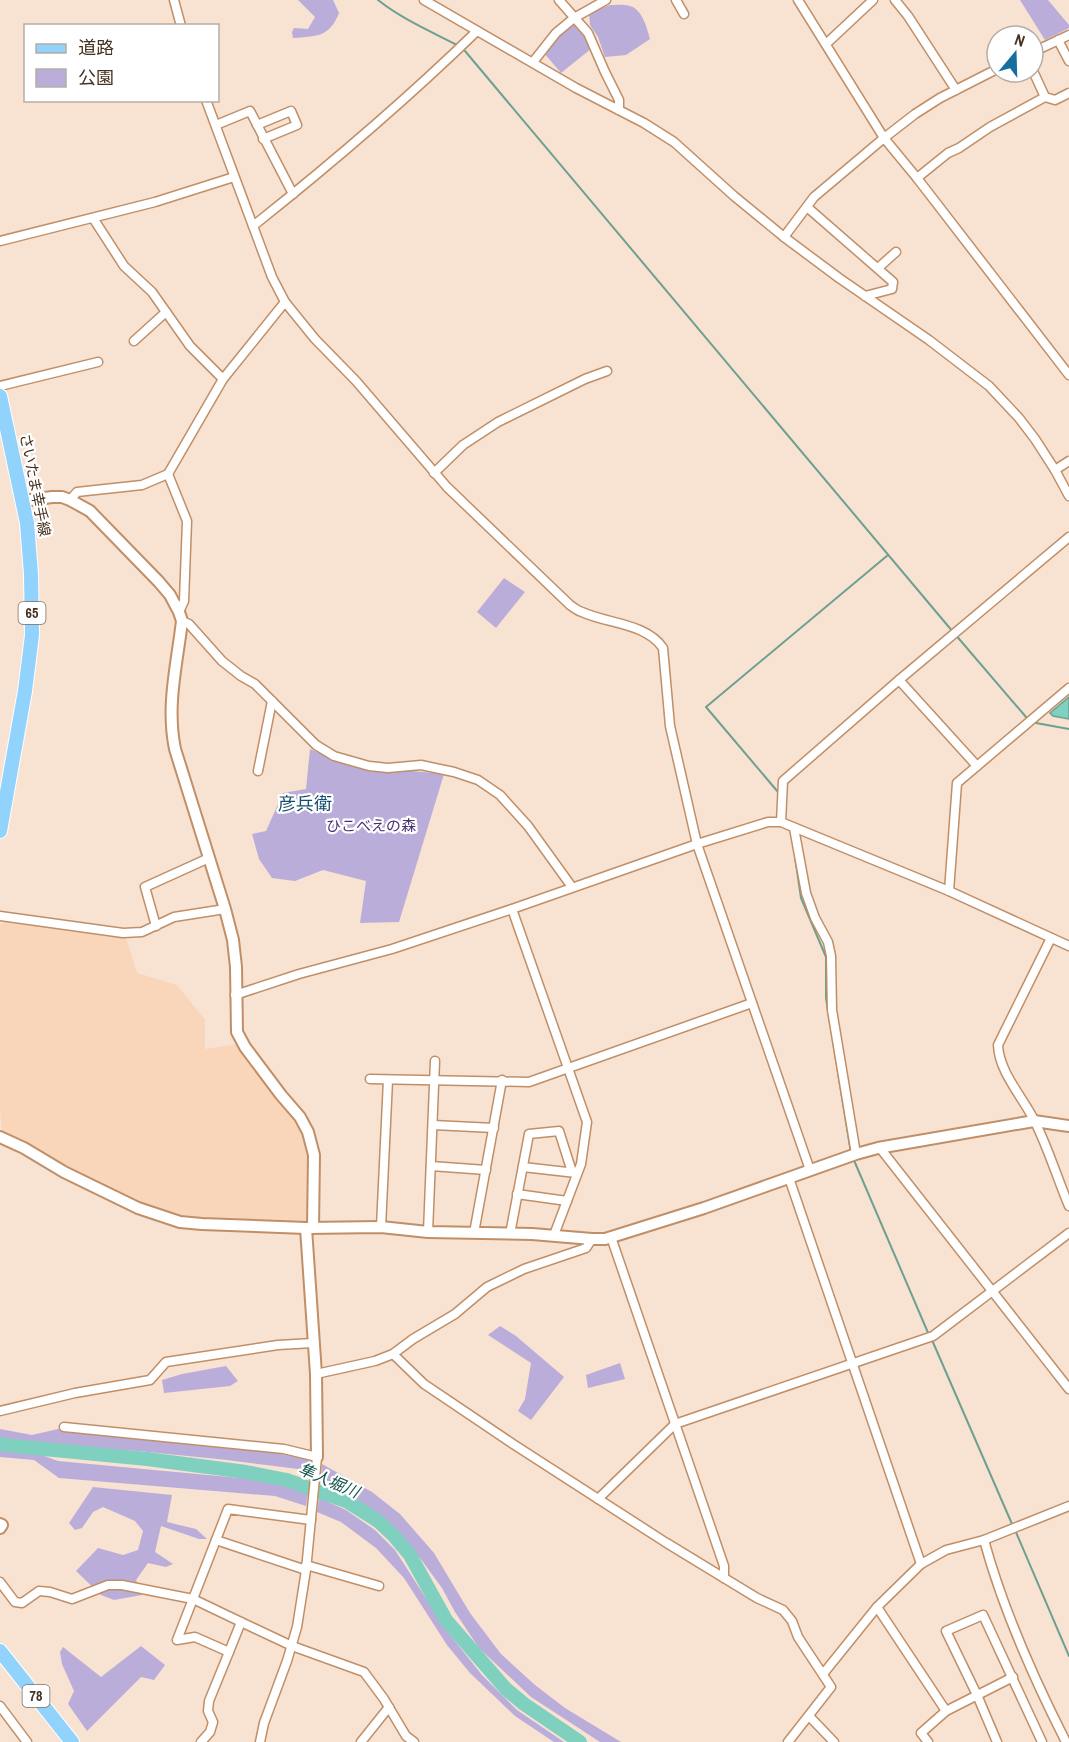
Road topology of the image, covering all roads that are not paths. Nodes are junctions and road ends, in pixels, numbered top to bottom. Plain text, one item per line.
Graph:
1 (174, 0) edge
2 (424, 0) edge
3 (559, 0) edge
4 (606, 0) edge
5 (676, 0) edge
6 (798, 0) edge
7 (873, 0) edge
8 (895, 0) edge
9 (684, 14) dead end
10 (574, 18) junction
11 (180, 24) edge
12 (477, 31) junction
13 (1069, 36) edge
14 (1058, 40) junction
15 (826, 44) junction
16 (1045, 46) edge
17 (1069, 61) edge
18 (533, 62) junction
19 (985, 75) edge
20 (1039, 84) edge
21 (956, 90) junction
22 (1069, 93) edge
23 (1045, 97) junction
24 (207, 102) edge
25 (619, 110) junction
26 (216, 125) junction
27 (257, 125) junction
28 (884, 138) junction
29 (263, 139) junction
30 (234, 177) junction
31 (917, 178) junction
32 (293, 194) junction
33 (807, 207) junction
34 (93, 218) junction
35 (253, 226) junction
36 (784, 237) junction
37 (0, 241) edge
38 (897, 252) dead end
39 (878, 268) junction
40 (865, 296) junction
41 (285, 302) junction
42 (166, 312) junction
43 (134, 341) dead end
44 (98, 362) dead end
45 (606, 371) dead end
46 (1069, 375) edge
47 (223, 379) junction
48 (0, 386) edge
49 (0, 396) edge
50 (1069, 461) edge
51 (1055, 470) junction
52 (434, 473) junction
53 (168, 474) junction
54 (1069, 496) edge
55 (70, 500) junction
56 (24, 501) junction
57 (1069, 537) edge
58 (181, 616) junction
59 (899, 680) junction
60 (1069, 688) edge
61 (272, 701) junction
62 (977, 766) junction
63 (258, 771) dead end
64 (781, 822) junction
65 (794, 828) junction
66 (0, 831) edge
67 (697, 844) junction
68 (209, 858) junction
69 (572, 887) junction
70 (949, 891) junction
71 (225, 909) junction
72 (512, 909) junction
73 (0, 916) edge
74 (156, 926) junction
75 (1051, 938) junction
76 (1069, 946) edge
77 (235, 995) junction
78 (752, 1003) junction
79 (435, 1061) dead end
80 (568, 1068) junction
81 (370, 1079) dead end
82 (388, 1080) junction
83 (435, 1080) junction
84 (502, 1080) junction
85 (1034, 1121) junction
86 (433, 1125) junction
87 (1069, 1126) edge
88 (494, 1128) junction
89 (0, 1137) edge
90 (880, 1148) junction
91 (856, 1154) junction
92 (431, 1166) junction
93 (523, 1167) junction
94 (486, 1170) junction
95 (810, 1170) junction
96 (574, 1173) junction
97 (789, 1178) junction
98 (517, 1194) junction
99 (567, 1202) junction
100 (1069, 1206) edge
101 (381, 1227) junction
102 (309, 1228) junction
103 (428, 1232) junction
104 (474, 1233) junction
105 (1069, 1233) edge
106 (510, 1234) junction
107 (554, 1235) junction
108 (611, 1237) junction
109 (592, 1239) junction
110 (993, 1291) junction
111 (313, 1343) junction
112 (393, 1354) junction
113 (853, 1363) junction
114 (316, 1374) junction
115 (1069, 1389) edge
116 (0, 1411) edge
117 (675, 1424) junction
118 (64, 1427) dead end
119 (317, 1457) junction
120 (598, 1499) junction
121 (1069, 1506) edge
122 (311, 1516) junction
123 (984, 1539) junction
124 (216, 1540) junction
125 (921, 1564) junction
126 (306, 1567) junction
127 (724, 1578) junction
128 (0, 1582) edge
129 (379, 1586) dead end
130 (193, 1599) junction
131 (877, 1607) junction
132 (241, 1622) junction
133 (292, 1646) junction
134 (0, 1651) edge
135 (229, 1652) junction
136 (823, 1674) junction
137 (1013, 1677) junction
138 (977, 1695) junction
139 (389, 1707) junction
140 (1, 1709) edge
141 (946, 1711) junction
142 (809, 1716) junction
143 (27, 1742) edge
144 (72, 1742) edge
145 (201, 1742) edge
146 (260, 1742) edge
147 (361, 1742) edge
148 (414, 1742) edge
149 (788, 1742) edge
150 (834, 1742) edge
151 (928, 1742) edge
152 (997, 1742) edge
153 (1042, 1742) edge
154 (1066, 1742) edge

1 - 11 street
2 - 12 street
3 - 10 street
4 - 10 street
5 - 9 street
6 - 15 street
7 - 15 street
8 - 21 street
10 - 18 street
10 - 25 street
12 - 18 street
12 - 32 street
13 - 14 street
14 - 16 street
14 - 17 street
15 - 28 street
18 - 25 street
19 - 21 street
20 - 23 street
21 - 28 street
22 - 23 street
23 - 31 street
24 - 26 street
25 - 36 street
26 - 27 street
26 - 30 street
27 - 29 street
27 - 29 street
28 - 31 street
28 - 33 street
29 - 32 street
30 - 34 street
30 - 35 street
31 - 46 street
32 - 35 street
33 - 36 street
33 - 39 street
34 - 37 street
34 - 42 street
35 - 41 street
36 - 40 street
38 - 39 street
39 - 40 street
40 - 51 street
41 - 47 street
41 - 52 street
42 - 43 street
42 - 47 street
44 - 48 street
45 - 52 street
47 - 53 street
49 - 56 main road, さいたま幸手線 / 65
50 - 51 street
51 - 54 street
52 - 67 street
53 - 55 street
53 - 58 street
55 - 56 street
55 - 58 street
56 - 66 main road, さいたま幸手線 / 65
57 - 59 street
58 - 61 street
58 - 68 street
59 - 62 street
59 - 64 street
60 - 62 street
61 - 63 street
61 - 69 street
62 - 70 street
64 - 65 street
64 - 67 street
65 - 70 street
65 - 91 street
67 - 69 street
67 - 78 street
68 - 71 street
68 - 74 street
69 - 72 street
70 - 75 street
71 - 74 street
71 - 77 street
72 - 77 street
72 - 80 street
73 - 74 street
75 - 76 street
75 - 85 street
77 - 102 street
78 - 80 street
78 - 95 street
79 - 83 street
80 - 84 street
80 - 96 street
81 - 82 street
82 - 83 street
82 - 101 street
83 - 84 street
83 - 86 street
84 - 88 street
85 - 87 street
85 - 90 street
85 - 100 street
86 - 88 street
86 - 92 street
88 - 94 street
89 - 102 street
90 - 91 street
90 - 110 street
91 - 95 street
92 - 94 street
92 - 103 street
93 - 96 street
93 - 96 street
93 - 98 street
94 - 104 street
95 - 97 street
96 - 99 street
97 - 108 street
97 - 113 street
98 - 99 street
98 - 106 street
99 - 107 street
101 - 102 street
101 - 103 street
102 - 111 street
103 - 104 street
104 - 106 street
105 - 110 street
106 - 107 street
107 - 109 street
108 - 109 street
108 - 117 street
109 - 112 street
110 - 113 street
110 - 115 street
111 - 114 street
111 - 116 street
112 - 114 street
112 - 120 street
113 - 117 street
113 - 125 street
114 - 119 street
117 - 120 street
117 - 127 street
118 - 119 street
119 - 122 street
120 - 127 street
121 - 123 street
122 - 124 street
122 - 126 street
123 - 125 street
123 - 154 street
124 - 126 street
124 - 130 street
125 - 131 street
126 - 129 street
126 - 133 street
127 - 136 street
128 - 130 street
130 - 132 street
130 - 135 street
131 - 136 street
131 - 141 street
132 - 133 street
132 - 135 street
133 - 139 street
133 - 146 street
134 - 144 main road, 78
135 - 145 street
136 - 142 street
137 - 138 street
137 - 138 street
137 - 153 street
138 - 141 street
138 - 152 street
139 - 147 street
139 - 148 street
140 - 143 street
141 - 151 street
142 - 149 street
142 - 150 street

